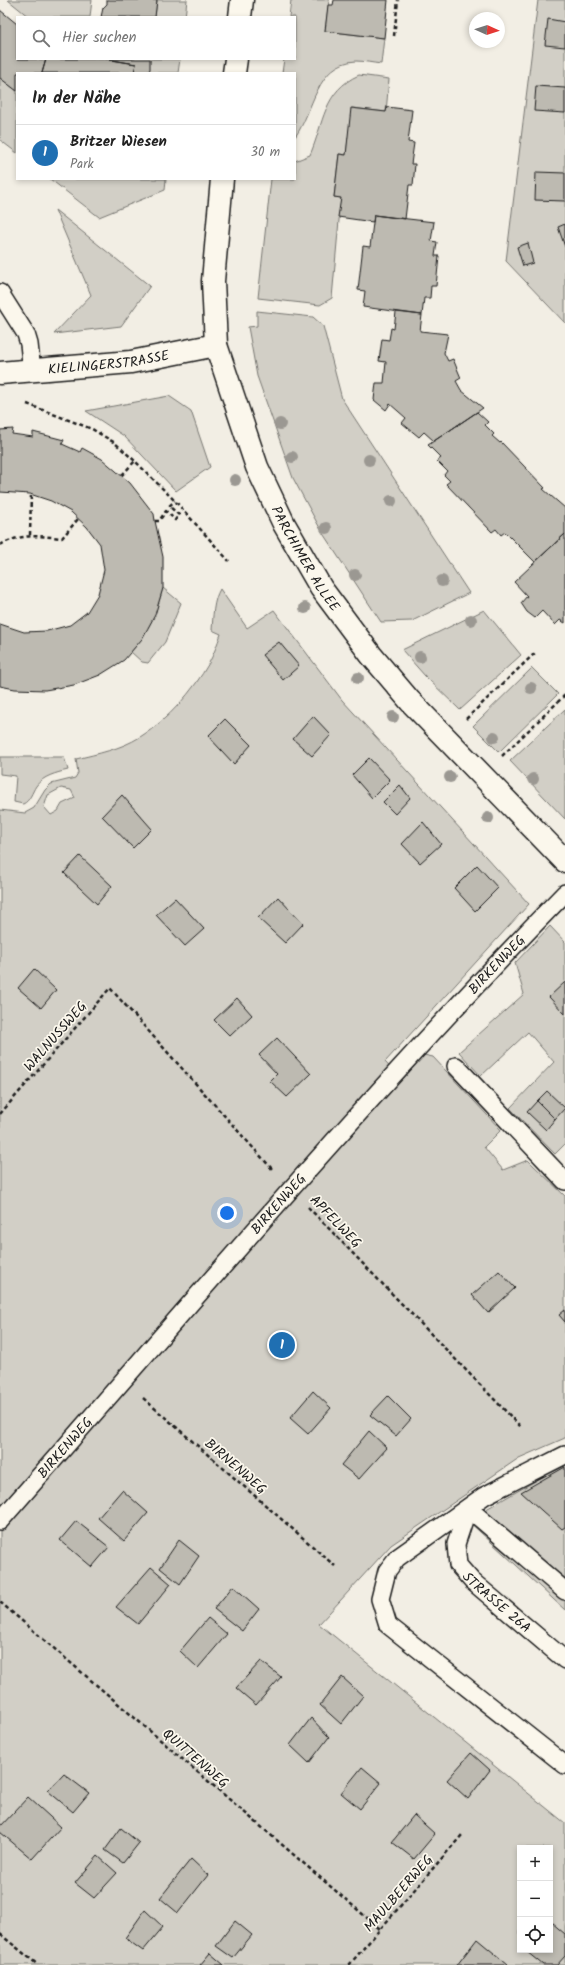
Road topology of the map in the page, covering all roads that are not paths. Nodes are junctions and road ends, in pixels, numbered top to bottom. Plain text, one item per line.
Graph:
1 (242, 0) edge
2 (240, 16) edge
3 (236, 60) edge
4 (234, 72) edge
5 (222, 180) edge
6 (0, 293) edge
7 (216, 345) junction
8 (32, 372) junction
9 (0, 373) edge
10 (565, 861) edge
11 (565, 893) edge
12 (456, 1066) dead end
13 (565, 1181) edge
14 (565, 1455) edge
15 (468, 1508) junction
16 (0, 1521) edge
17 (565, 1591) edge
18 (565, 1660) edge
19 (565, 1765) edge

1 - 2 street
3 - 4 street
5 - 7 street, PARCHIMER ALLEE
6 - 8 lane
7 - 8 street, KIELINGERSTRASSE
7 - 10 street, PARCHIMER ALLEE
8 - 9 street, KIELINGERSTRASSE
11 - 16 lane, BIRKENWEG
12 - 13 lane
14 - 15 lane
15 - 17 lane
15 - 18 lane, STRASSE 26A
15 - 19 lane

